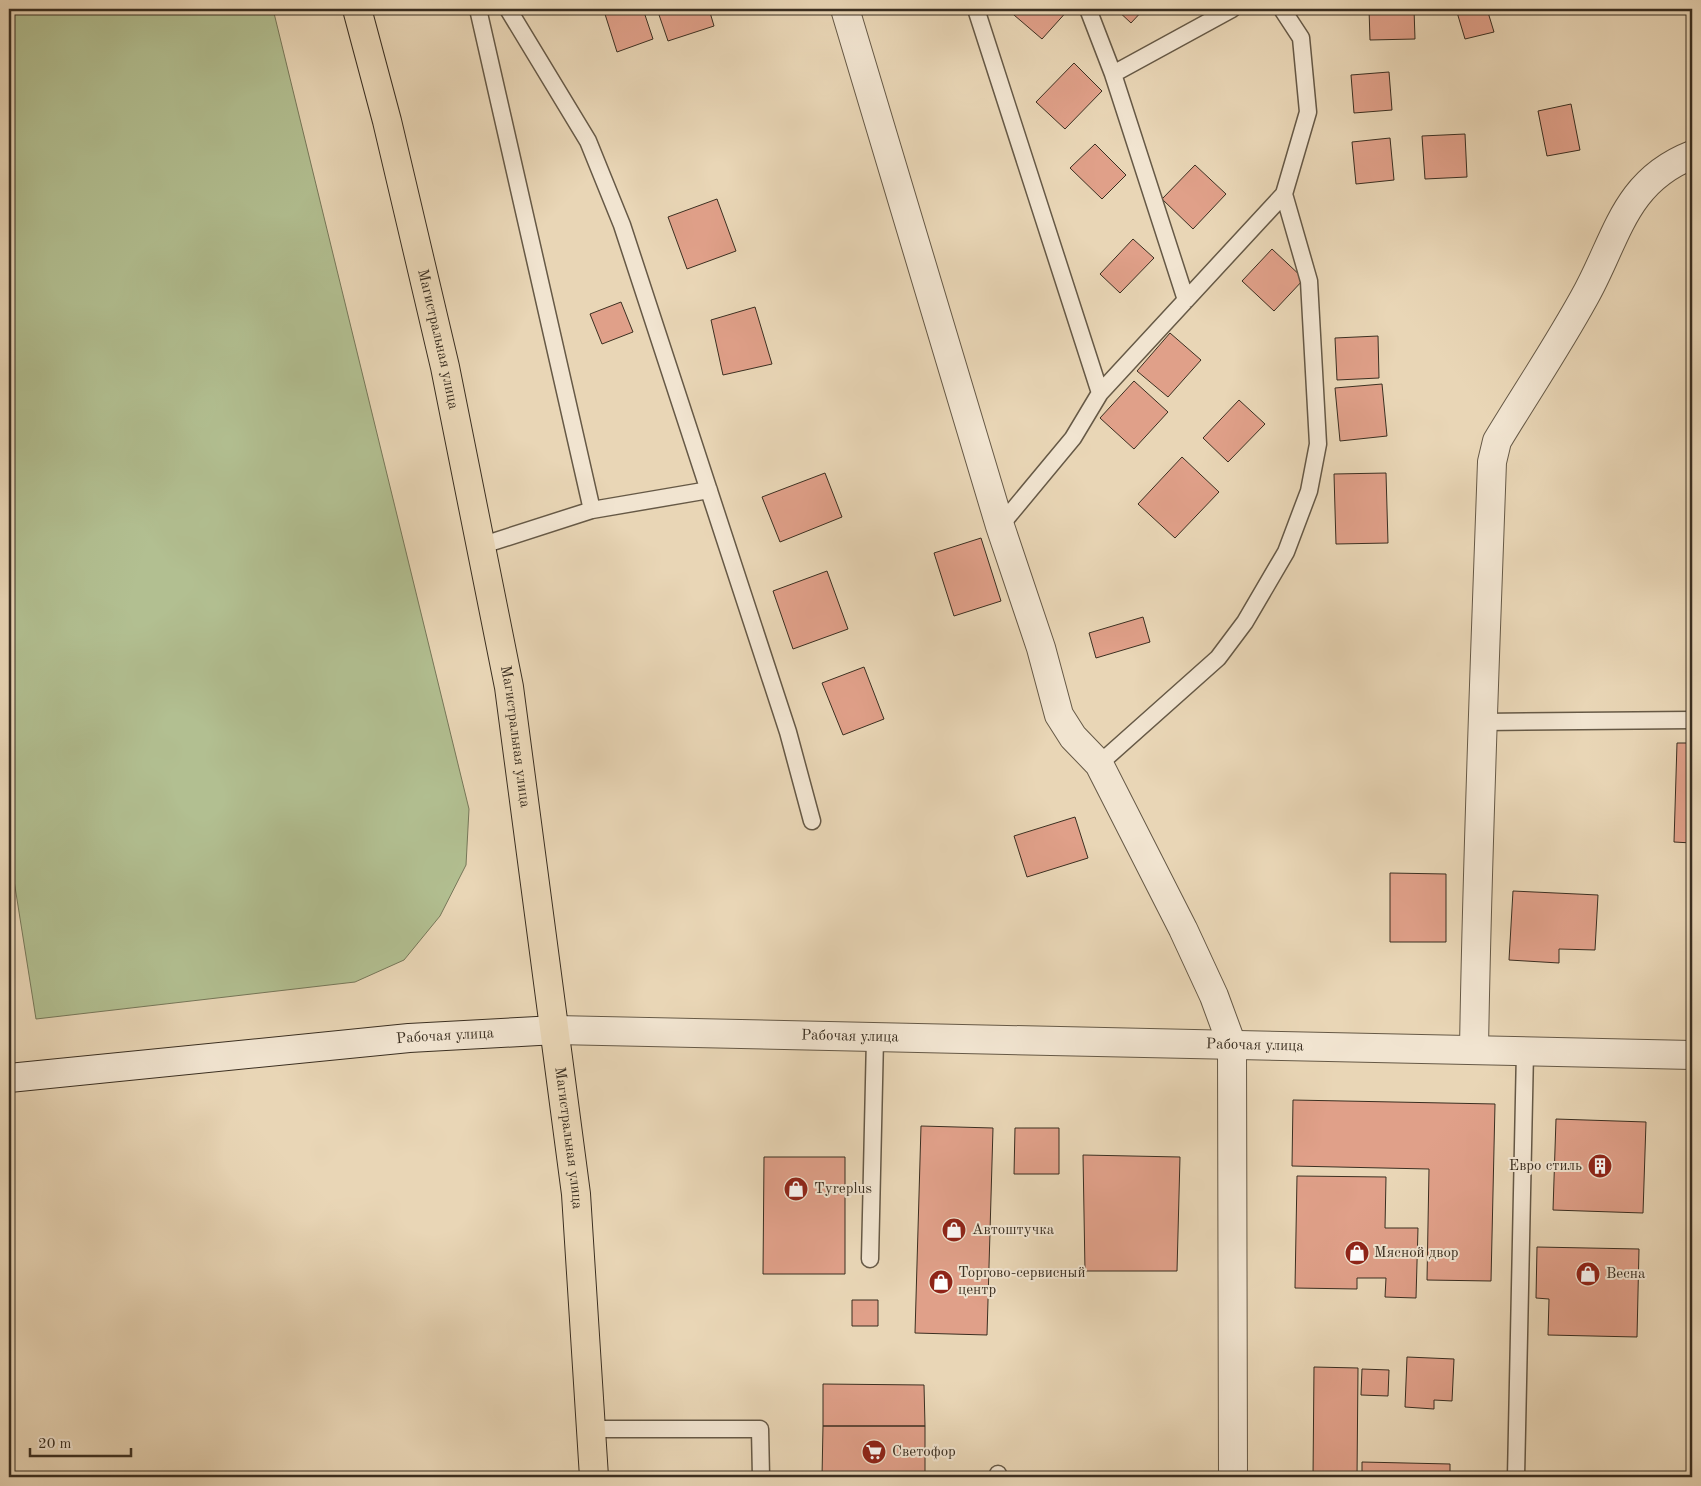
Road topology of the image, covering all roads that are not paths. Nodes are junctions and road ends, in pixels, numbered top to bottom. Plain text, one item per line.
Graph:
1 (357, 9) edge
2 (478, 9) edge
3 (508, 9) edge
4 (845, 9) edge
5 (976, 9) edge
6 (1088, 9) edge
7 (1232, 9) edge
8 (1284, 9) edge
9 (1113, 74) junction
10 (1692, 155) edge
11 (1284, 194) junction
12 (1186, 300) junction
13 (1100, 393) junction
14 (709, 490) junction
15 (592, 510) junction
16 (1000, 526) junction
17 (480, 546) junction
18 (1692, 720) edge
19 (1483, 722) junction
20 (1099, 764) junction
21 (812, 821) dead end
22 (556, 1030) junction
23 (875, 1038) junction
24 (1232, 1045) junction
25 (1474, 1050) junction
26 (1526, 1052) junction
27 (1692, 1055) edge
28 (9, 1078) edge
29 (870, 1259) dead end
30 (592, 1430) junction
31 (594, 1477) edge
32 (761, 1477) edge
33 (1232, 1477) edge
34 (1516, 1477) edge

1 - 17 main road, Магистральная улица
2 - 15 lane
3 - 14 lane
4 - 16 street
5 - 13 lane
6 - 9 lane
7 - 9 lane
8 - 11 lane
9 - 12 lane
10 - 19 street
11 - 12 lane
11 - 20 lane
12 - 13 lane
13 - 16 lane
14 - 15 lane
14 - 21 lane
15 - 17 lane
16 - 20 street
17 - 22 main road, Магистральная улица
18 - 19 lane
19 - 25 street
20 - 24 street
22 - 23 street, Рабочая улица
22 - 28 street, Рабочая улица
22 - 30 main road, Магистральная улица
23 - 24 street, Рабочая улица
23 - 29 lane
24 - 25 street, Рабочая улица
24 - 33 street
25 - 26 street, Рабочая улица
26 - 27 street, Рабочая улица
26 - 34 lane
30 - 31 main road, Магистральная улица
30 - 32 lane

